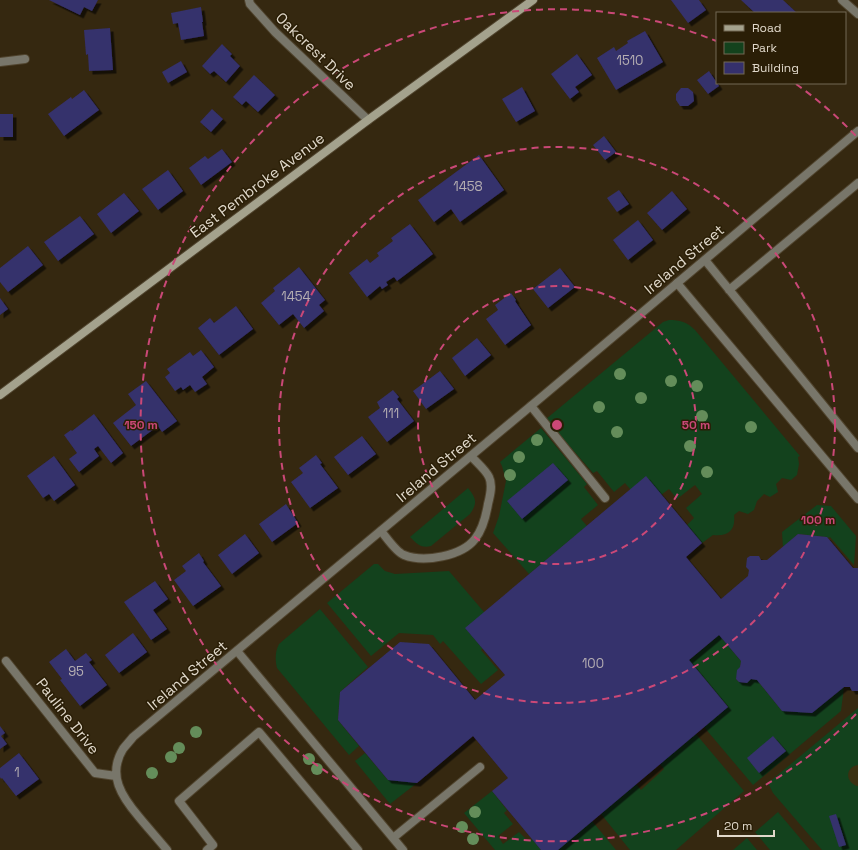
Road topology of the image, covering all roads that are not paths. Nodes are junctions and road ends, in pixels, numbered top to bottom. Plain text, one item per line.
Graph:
1 (249, 0) edge
2 (533, 0) edge
3 (842, 0) edge
4 (858, 14) edge
5 (25, 59) dead end
6 (0, 62) edge
7 (368, 120) junction
8 (858, 131) edge
9 (858, 183) edge
10 (705, 260) junction
11 (677, 283) junction
12 (729, 290) junction
13 (0, 395) edge
14 (531, 406) junction
15 (858, 448) edge
16 (471, 456) junction
17 (605, 498) dead end
18 (858, 499) edge
19 (381, 531) junction
20 (236, 651) junction
21 (6, 661) dead end
22 (480, 767) dead end
23 (116, 776) junction
24 (393, 838) junction
25 (213, 848) edge
26 (167, 850) edge
27 (358, 850) edge
28 (403, 850) edge

1 - 7 street, Oakcrest Drive
2 - 7 main road, East Pembroke Avenue
3 - 4 street
5 - 6 street
7 - 13 main road, East Pembroke Avenue
8 - 10 street, Ireland Street
9 - 12 street
10 - 11 street, Ireland Street
10 - 12 street
11 - 14 street, Ireland Street
11 - 18 street
12 - 15 street
14 - 16 street, Ireland Street
14 - 17 street
16 - 19 street, Ireland Street
16 - 19 street
19 - 20 street, Ireland Street
20 - 23 street, Ireland Street
20 - 24 street
21 - 23 street, Pauline Drive
22 - 24 street
23 - 26 street
24 - 28 street
25 - 27 street

